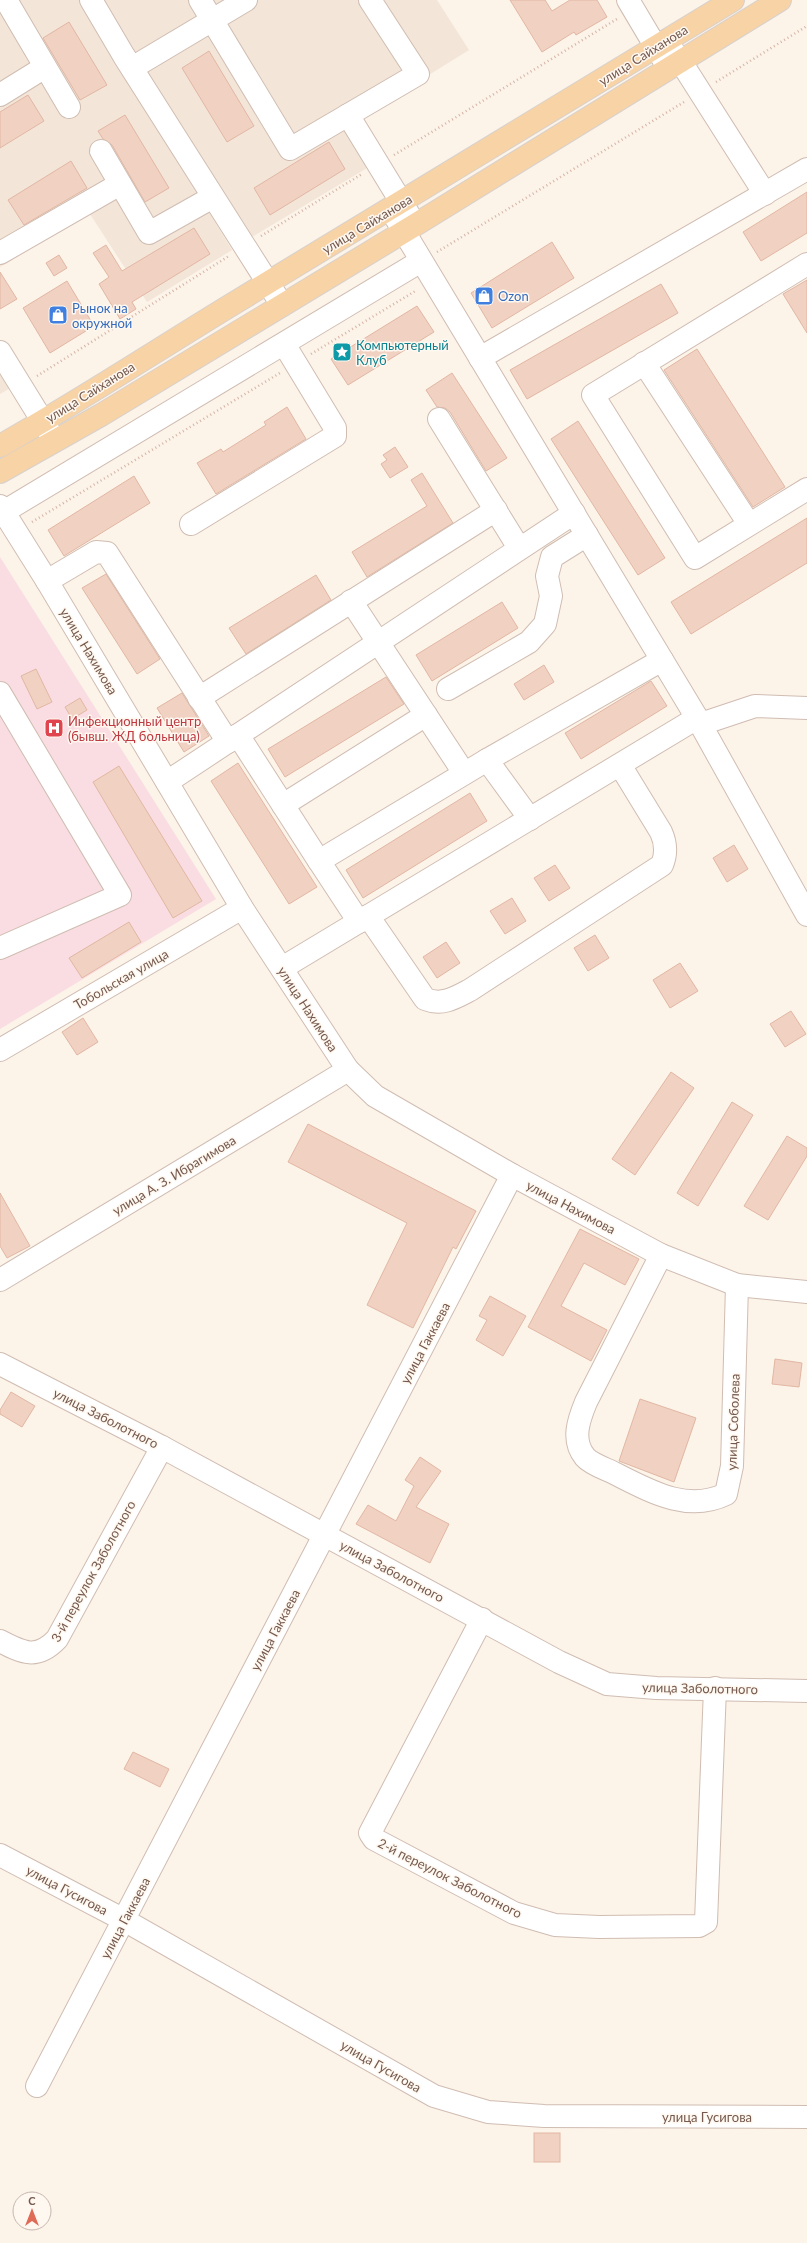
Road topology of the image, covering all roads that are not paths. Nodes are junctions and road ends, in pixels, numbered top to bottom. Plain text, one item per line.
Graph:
1 (6, 0) edge
2 (91, 0) edge
3 (200, 0) edge
4 (246, 0) edge
5 (370, 0) edge
6 (733, 0) edge
7 (780, 0) edge
8 (630, 4) edge
9 (212, 20) junction
10 (660, 44) junction
11 (675, 65) junction
12 (45, 67) junction
13 (132, 68) junction
14 (0, 95) edge
15 (69, 107) dead end
16 (348, 115) junction
17 (101, 151) dead end
18 (807, 169) edge
19 (120, 184) junction
20 (765, 194) junction
21 (213, 197) junction
22 (396, 206) junction
23 (409, 228) junction
24 (0, 253) edge
25 (421, 261) junction
26 (807, 264) edge
27 (267, 283) junction
28 (282, 305) junction
29 (284, 344) junction
30 (0, 352) edge
31 (480, 358) junction
32 (644, 363) junction
33 (439, 419) dead end
34 (43, 422) junction
35 (55, 441) junction
36 (0, 446) edge
37 (0, 472) edge
38 (807, 489) edge
39 (496, 510) junction
40 (574, 513) junction
41 (4, 516) edge
42 (191, 524) dead end
43 (749, 524) junction
44 (587, 535) junction
45 (519, 548) junction
46 (47, 581) junction
47 (352, 601) junction
48 (378, 642) junction
49 (662, 660) junction
50 (448, 689) dead end
51 (0, 694) edge
52 (199, 698) junction
53 (807, 708) edge
54 (426, 715) junction
55 (699, 721) junction
56 (233, 739) junction
57 (487, 760) junction
58 (620, 764) junction
59 (464, 774) junction
60 (167, 782) junction
61 (283, 804) junction
62 (530, 819) junction
63 (319, 861) junction
64 (242, 908) junction
65 (807, 915) edge
66 (364, 919) junction
67 (0, 948) edge
68 (282, 968) junction
69 (0, 1050) edge
70 (348, 1070) junction
71 (512, 1175) junction
72 (661, 1255) junction
73 (0, 1280) edge
74 (737, 1285) junction
75 (807, 1292) edge
76 (0, 1364) edge
77 (162, 1447) junction
78 (325, 1535) junction
79 (482, 1619) junction
80 (0, 1641) edge
81 (715, 1688) junction
82 (807, 1691) edge
83 (0, 1855) edge
84 (124, 1920) junction
85 (38, 2086) dead end
86 (807, 2117) edge

1 - 12 street
2 - 13 street
3 - 9 street
4 - 9 street
5 - 16 street
6 - 10 main road, улица Сайханова
7 - 11 main road
8 - 10 street
9 - 13 street
9 - 16 street
10 - 11 street
10 - 22 main road, улица Сайханова
11 - 20 street
11 - 23 main road
12 - 14 street
12 - 15 street
13 - 21 street
16 - 22 street
17 - 19 street
18 - 20 street
19 - 21 street
19 - 24 street
20 - 31 street
21 - 27 street
22 - 23 street
22 - 27 main road, улица Сайханова
23 - 25 street
23 - 28 main road
25 - 29 street
25 - 31 street
26 - 32 street
27 - 28 street
27 - 34 main road, улица Сайханова
28 - 35 main road
29 - 41 street
29 - 42 street
30 - 34 street
31 - 40 street
32 - 43 street
32 - 43 street
33 - 39 street
34 - 35 street
34 - 36 main road, улица Сайханова
35 - 37 main road
38 - 43 street
39 - 45 street
39 - 47 street
40 - 44 street
40 - 45 street
41 - 46 street, улица Нахимова
44 - 49 street
44 - 50 street
45 - 48 street
46 - 52 street
46 - 60 street, улица Нахимова
47 - 48 street
47 - 52 street
48 - 54 street
48 - 56 street
49 - 55 street
49 - 57 street
51 - 67 street
52 - 56 street
53 - 55 street
54 - 59 street
54 - 61 street
55 - 58 street
55 - 65 street
56 - 60 street
56 - 61 street
57 - 59 street
57 - 62 street
58 - 62 street
58 - 66 street
59 - 63 street
60 - 64 street, улица Нахимова
61 - 63 street
62 - 66 street
63 - 66 street
64 - 68 street, улица Нахимова
64 - 69 street, Тобольская улица
66 - 68 street
68 - 70 street, улица Нахимова
70 - 71 street, улица Нахимова
70 - 73 street, улица А. З. Ибрагимова
71 - 72 street, улица Нахимова
71 - 78 street, улица Гаккаева
72 - 74 street, улица Нахимова
72 - 74 street, улица Соболева
74 - 75 street, улица Нахимова
76 - 77 street, улица Заболотного
77 - 78 street, улица Заболотного
77 - 80 street, 3-й переулок Заболотного
78 - 79 street, улица Заболотного
78 - 84 street, улица Гаккаева
79 - 81 street, улица Заболотного
79 - 81 street, 2-й переулок Заболотного
81 - 82 street, улица Заболотного
83 - 84 street, улица Гусигова
84 - 85 street, улица Гаккаева
84 - 86 street, улица Гусигова

